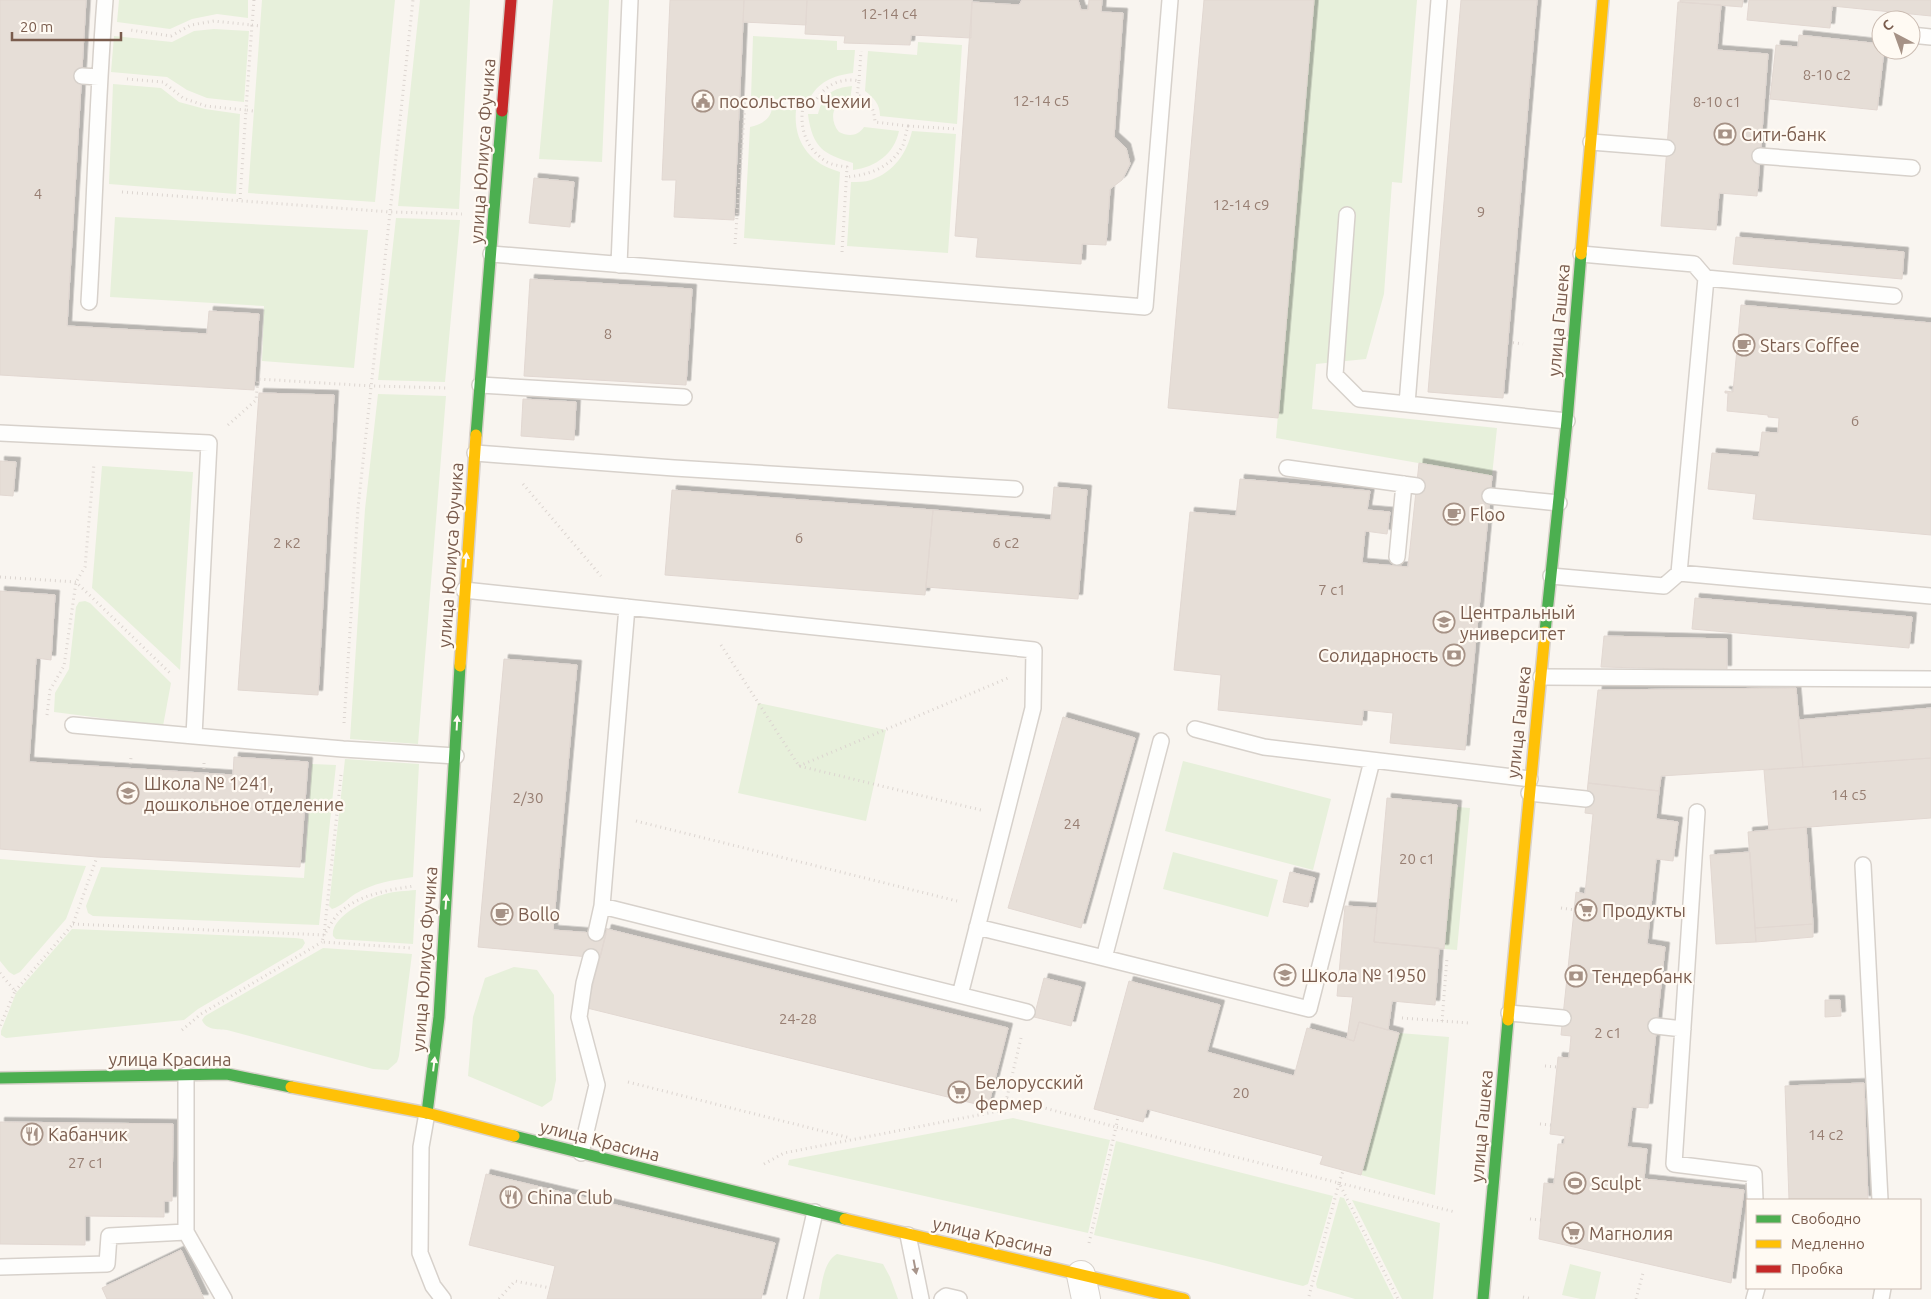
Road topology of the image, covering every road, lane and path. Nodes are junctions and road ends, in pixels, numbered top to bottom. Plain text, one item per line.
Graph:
1 (105, 0) edge
2 (254, 0) edge
3 (413, 0) edge
4 (511, 0) edge
5 (630, 0) edge
6 (1170, 0) edge
7 (1439, 0) edge
8 (1603, 0) edge
9 (252, 25) junction
10 (260, 26) dead end
11 (103, 27) junction
12 (862, 51) dead end
13 (82, 76) dead end
14 (99, 77) junction
15 (858, 81) junction
16 (803, 107) junction
17 (246, 110) junction
18 (253, 111) dead end
19 (908, 126) junction
20 (956, 129) dead end
21 (1591, 142) junction
22 (1667, 148) dead end
23 (1760, 156) dead end
24 (1912, 168) dead end
25 (846, 177) junction
26 (96, 190) junction
27 (240, 199) junction
28 (391, 212) junction
29 (465, 214) dead end
30 (1347, 215) dead end
31 (735, 244) dead end
32 (842, 252) dead end
33 (491, 254) junction
34 (1581, 254) junction
35 (619, 265) junction
36 (1706, 278) junction
37 (1894, 296) dead end
38 (89, 302) dead end
39 (1508, 342) dead end
40 (1523, 344) dead end
41 (480, 385) junction
42 (372, 386) junction
43 (451, 388) dead end
44 (684, 397) dead end
45 (1407, 404) junction
46 (1567, 420) junction
47 (0, 433) edge
48 (96, 438) junction
49 (209, 442) junction
50 (475, 453) junction
51 (498, 454) junction
52 (1287, 468) dead end
53 (1015, 489) dead end
54 (1490, 496) dead end
55 (1559, 503) junction
56 (1397, 557) dead end
57 (1679, 573) junction
58 (1551, 576) junction
59 (0, 577) edge
60 (76, 582) junction
61 (464, 590) junction
62 (1931, 596) edge
63 (627, 607) junction
64 (1478, 611) dead end
65 (1500, 613) dead end
66 (703, 615) junction
67 (1033, 668) junction
68 (1540, 677) junction
69 (1931, 679) edge
70 (196, 698) junction
71 (47, 716) dead end
72 (73, 725) dead end
73 (1195, 728) dead end
74 (194, 736) junction
75 (1161, 741) dead end
76 (343, 749) junction
77 (456, 756) junction
78 (1372, 761) junction
79 (798, 766) junction
80 (1529, 786) junction
81 (1586, 798) dead end
82 (1697, 812) dead end
83 (610, 815) junction
84 (1006, 816) junction
85 (97, 857) dead end
86 (1863, 865) dead end
87 (420, 885) dead end
88 (602, 906) junction
89 (982, 907) junction
90 (1561, 908) dead end
91 (1575, 910) dead end
92 (73, 924) junction
93 (977, 927) junction
94 (596, 933) dead end
95 (324, 935) junction
96 (322, 942) junction
97 (418, 948) dead end
98 (591, 957) dead end
99 (1104, 958) junction
100 (1447, 958) dead end
101 (0, 973) edge
102 (14, 991) junction
103 (960, 995) junction
104 (1027, 1012) joint
105 (1509, 1013) junction
106 (1402, 1018) dead end
107 (1562, 1018) dead end
108 (1442, 1021) junction
109 (1468, 1023) dead end
110 (0, 1026) edge
111 (1656, 1026) dead end
112 (1683, 1029) junction
113 (182, 1030) dead end
114 (1545, 1066) dead end
115 (1557, 1067) dead end
116 (186, 1075) junction
117 (0, 1078) edge
118 (628, 1082) dead end
119 (1007, 1098) junction
120 (427, 1112) junction
121 (1118, 1116) dead end
122 (1540, 1124) dead end
123 (1551, 1125) dead end
124 (1116, 1127) junction
125 (853, 1139) junction
126 (581, 1154) junction
127 (759, 1167) dead end
128 (1343, 1171) dead end
129 (1339, 1183) junction
130 (1755, 1199) edge
131 (1880, 1199) edge
132 (815, 1212) junction
133 (1455, 1212) dead end
134 (1530, 1219) dead end
135 (1540, 1220) dead end
136 (186, 1232) junction
137 (908, 1235) junction
138 (1089, 1243) dead end
139 (0, 1267) edge
140 (1643, 1272) dead end
141 (1084, 1287) edge
142 (550, 1288) dead end
143 (1309, 1296) dead end
144 (1522, 1297) dead end
145 (224, 1299) edge
146 (444, 1299) edge
147 (499, 1299) edge
148 (795, 1299) edge
149 (921, 1299) edge
150 (942, 1299) edge
151 (959, 1299) edge
152 (1184, 1299) edge
153 (1398, 1299) edge
154 (1483, 1299) edge
155 (1532, 1299) edge
156 (1636, 1299) edge

1 - 11 lane
2 - 9 path
3 - 28 path
4 - 33 street, улица Юлиуса Фучика
5 - 35 lane
6 - 35 lane
7 - 45 lane
8 - 21 street, улица Гашека
9 - 10 path
9 - 11 path
9 - 17 path
11 - 14 lane
12 - 15 path
13 - 14 lane
14 - 17 path
14 - 26 lane
15 - 16 path
15 - 19 path
16 - 25 path
16 - 31 path
17 - 18 path
17 - 27 path
19 - 20 path
19 - 25 path
21 - 22 lane
21 - 34 street, улица Гашека
23 - 24 lane
25 - 32 path
26 - 27 path
26 - 38 lane
27 - 28 path
28 - 29 path
28 - 42 path
30 - 45 lane
33 - 35 lane
33 - 41 street, улица Юлиуса Фучика
34 - 36 lane
34 - 46 street, улица Гашека
36 - 37 lane
36 - 57 lane
39 - 40 path
41 - 44 lane
41 - 50 street, улица Юлиуса Фучика
42 - 43 path
42 - 49 path
42 - 76 path
45 - 46 lane
46 - 55 street, улица Гашека
47 - 48 lane
48 - 49 lane
48 - 60 path
49 - 70 lane
50 - 51 lane
61 -> 50 street, улица Юлиуса Фучика
51 - 53 lane
51 - 63 path
52 - 56 lane
54 - 55 lane
55 - 58 street, улица Гашека
57 - 58 lane
57 - 62 lane
58 - 68 street, улица Гашека
59 - 60 path
60 - 70 path
60 - 71 path
61 - 63 lane
77 -> 61 street, улица Юлиуса Фучика
63 - 66 lane
63 - 83 lane
64 - 65 path
66 - 67 lane
66 - 79 path
67 - 79 path
67 - 84 lane
68 - 69 lane
68 - 80 street, улица Гашека
70 - 74 lane
72 - 74 lane
73 - 78 lane
74 - 76 lane
75 - 99 lane
76 - 77 lane
76 - 95 path
120 -> 77 street, улица Юлиуса Фучика
78 - 80 lane
78 - 99 lane
79 - 84 path
80 - 81 lane
80 - 105 street, улица Гашека
82 - 112 lane
83 - 88 lane
83 - 89 path
84 - 89 lane
85 - 92 path
86 - 131 lane
87 - 95 path
88 - 94 lane
88 - 103 lane
89 - 93 lane
90 - 91 path
92 - 95 path
92 - 102 path
93 - 99 lane
93 - 103 lane
95 - 96 path
96 - 97 path
96 - 113 path
98 - 126 lane
100 - 108 path
101 - 102 path
102 - 110 path
103 - 104 lane
104 - 119 path
105 - 107 lane
105 - 154 street, улица Гашека
106 - 108 path
108 - 109 path
111 - 112 lane
112 - 130 lane
114 - 115 path
116 - 117 street, улица Красина
116 - 120 street, улица Красина
116 - 136 lane
118 - 125 path
119 - 124 path
119 - 125 path
120 - 126 street, улица Красина
120 - 146 lane
121 - 124 path
122 - 123 path
124 - 129 path
124 - 138 path
125 - 127 path
126 - 132 street, улица Красина
128 - 129 path
129 - 133 path
129 - 143 path
129 - 153 path
132 - 137 street, улица Красина
132 - 148 lane
134 - 135 path
136 - 139 lane
136 - 145 lane
137 - 141 street, улица Красина
137 -> 149 lane
140 - 156 path
141 - 152 street, улица Красина
142 - 147 path
144 - 155 path
150 - 151 lane

